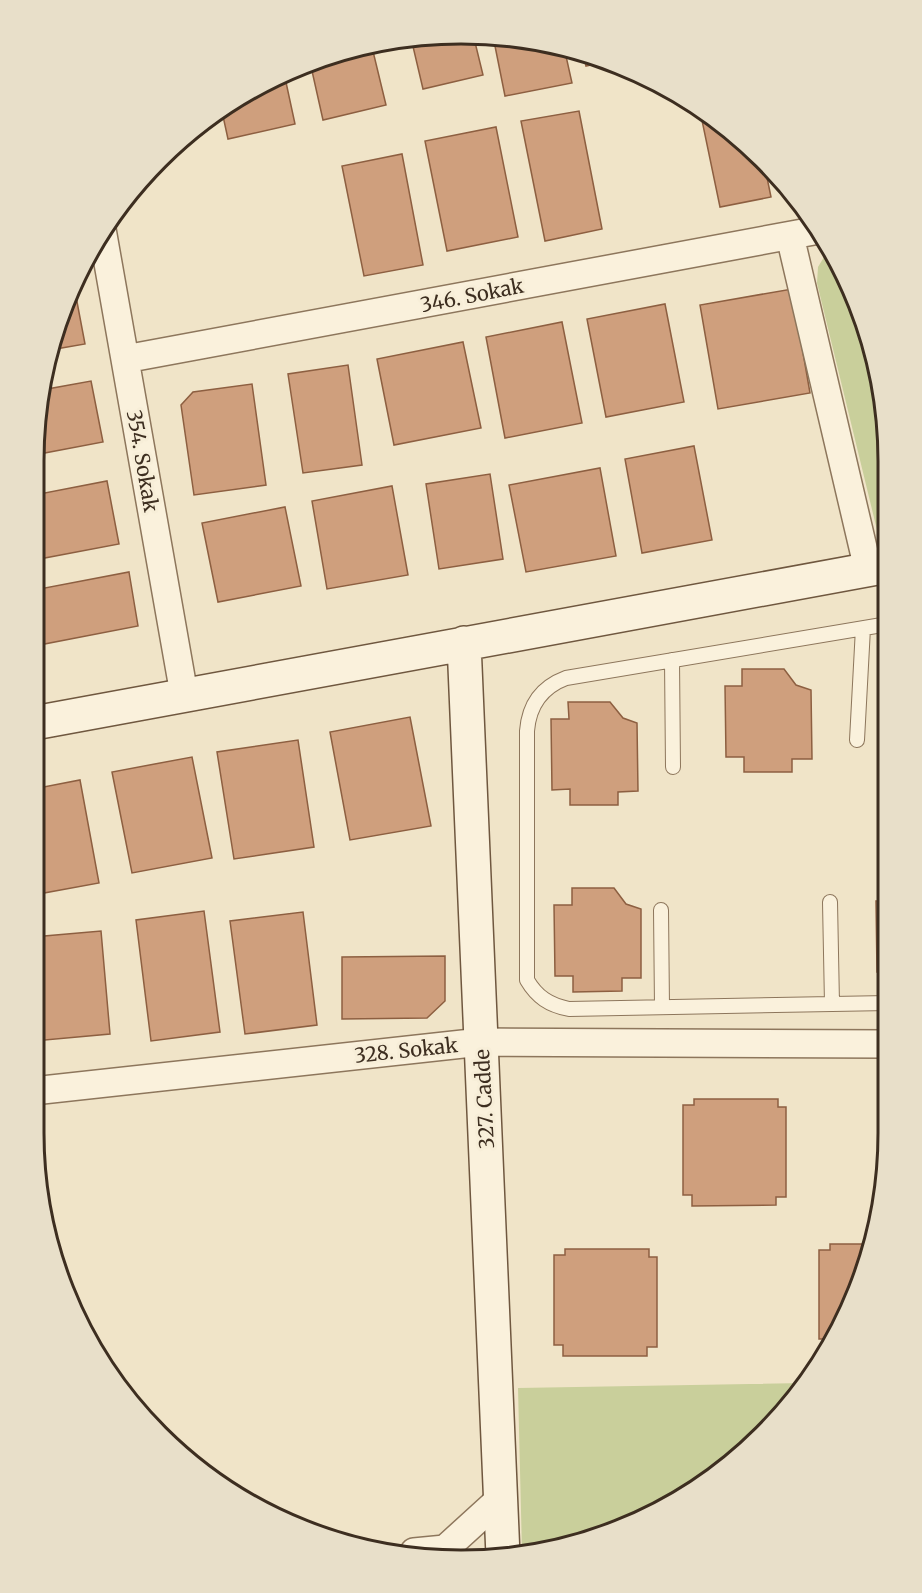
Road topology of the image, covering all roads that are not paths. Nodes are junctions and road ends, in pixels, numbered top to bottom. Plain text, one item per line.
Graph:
1 (810, 232) edge
2 (790, 236) junction
3 (105, 243) edge
4 (125, 359) junction
5 (878, 568) edge
6 (878, 626) edge
7 (863, 628) junction
8 (464, 643) junction
9 (672, 660) junction
10 (184, 694) junction
11 (44, 721) edge
12 (856, 740) dead end
13 (673, 767) dead end
14 (830, 902) dead end
15 (661, 910) dead end
16 (878, 1003) edge
17 (832, 1004) junction
18 (662, 1007) junction
19 (481, 1042) junction
20 (878, 1044) edge
21 (44, 1090) edge
22 (501, 1498) junction
23 (503, 1547) edge
24 (446, 1549) edge

1 - 2 street, 346. Sokak
2 - 4 street, 346. Sokak
2 - 5 street
3 - 4 street, 354. Sokak
4 - 10 street, 354. Sokak
5 - 8 street
6 - 7 lane
7 - 9 lane
7 - 12 lane
8 - 10 street
8 - 19 street, 327. Cadde
9 - 13 lane
9 - 18 lane
10 - 11 street
14 - 17 lane
15 - 18 lane
16 - 17 lane
17 - 18 lane
19 - 20 street, 328. Sokak
19 - 21 street, 328. Sokak
19 - 22 street, 327. Cadde
22 - 23 street, 327. Cadde
22 - 24 street

